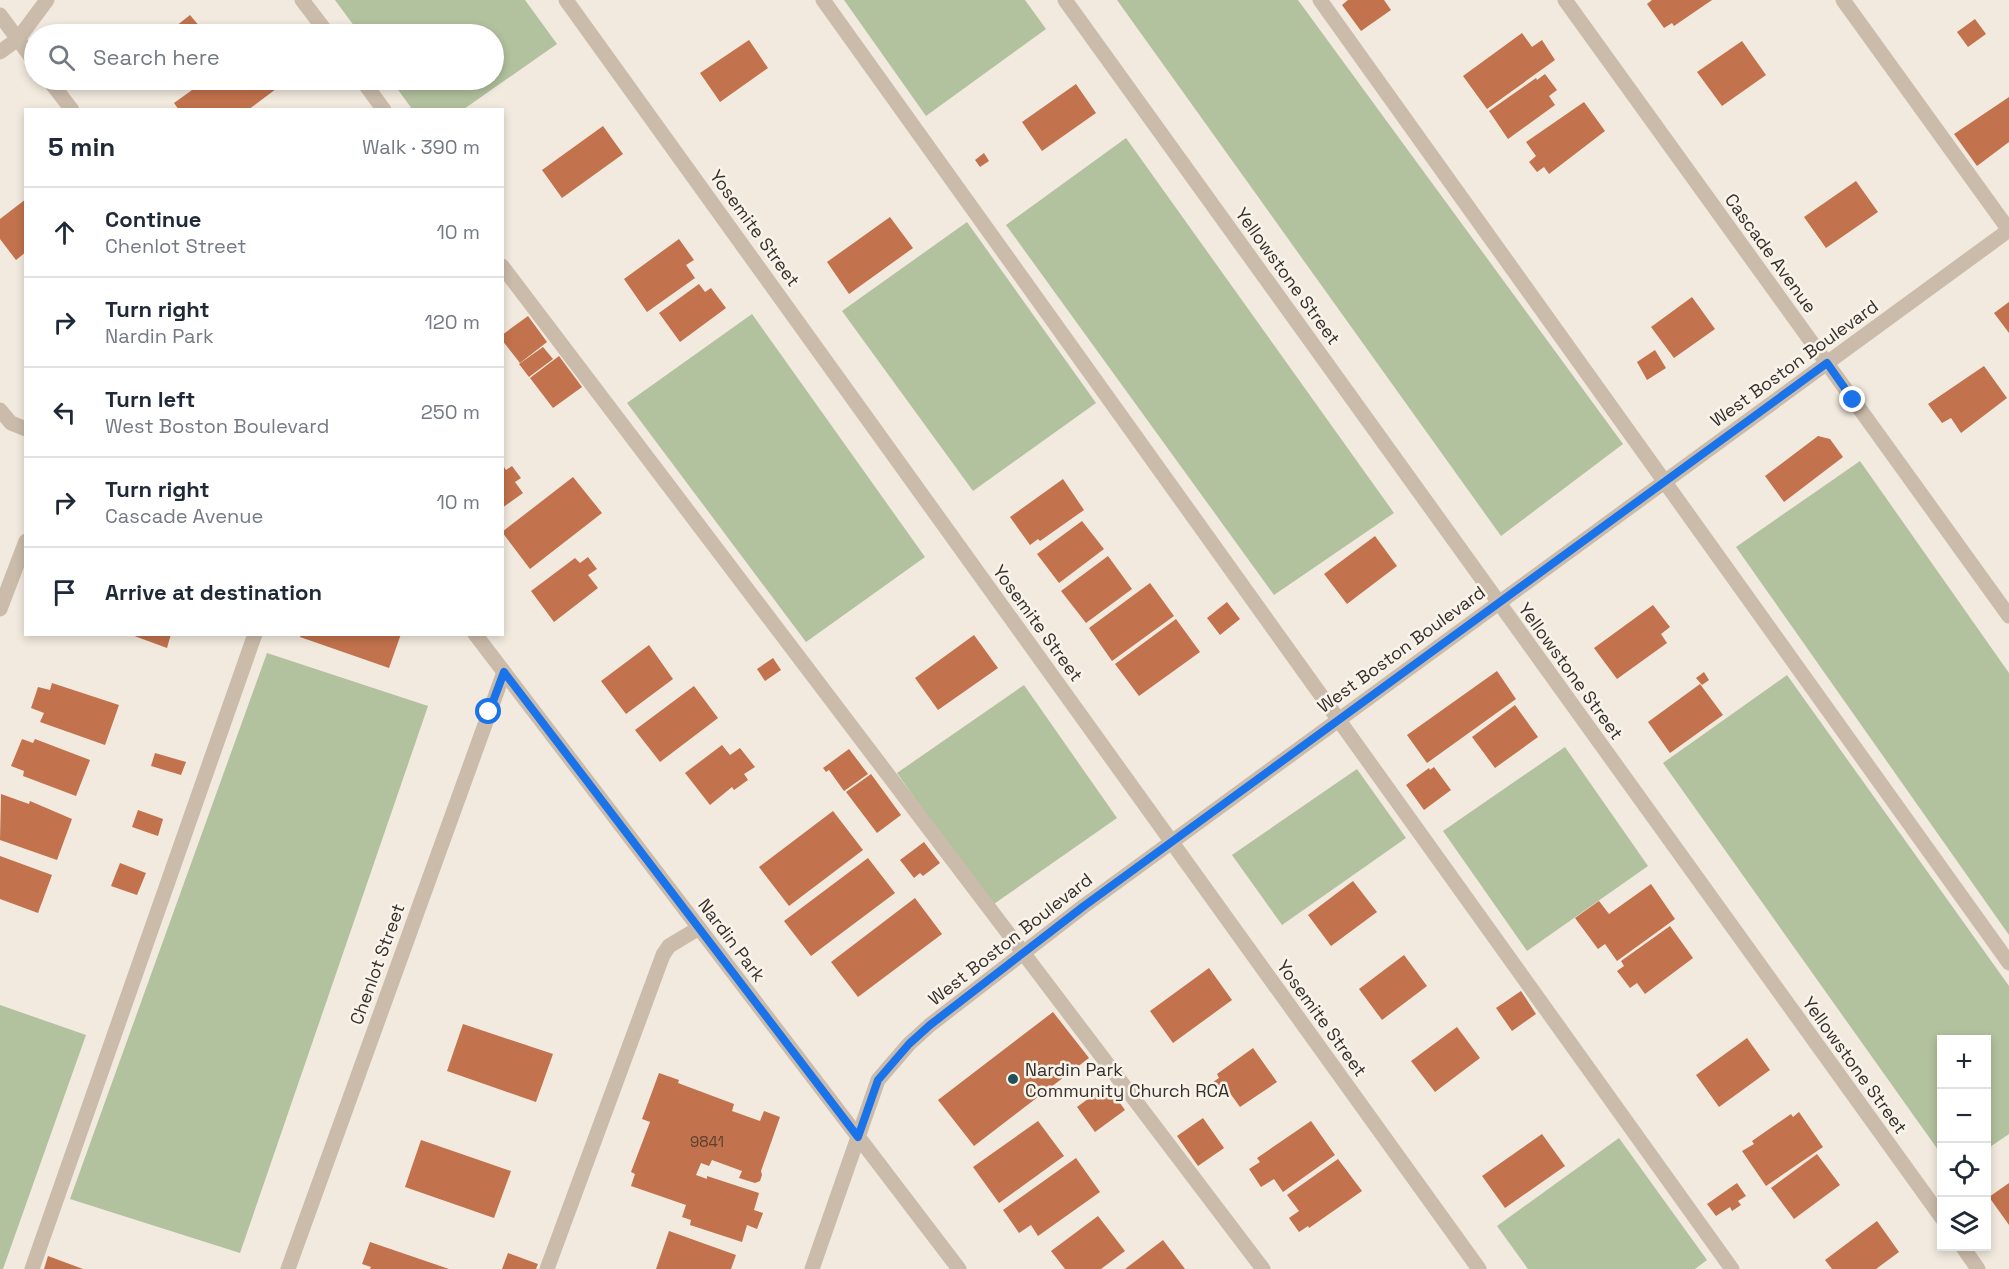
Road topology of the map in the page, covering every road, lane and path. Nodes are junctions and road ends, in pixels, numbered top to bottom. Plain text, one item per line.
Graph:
1 (47, 0) edge
2 (302, 0) edge
3 (566, 0) edge
4 (823, 0) edge
5 (1065, 0) edge
6 (1320, 0) edge
7 (1565, 0) edge
8 (1843, 0) edge
9 (0, 15) edge
10 (29, 24) edge
11 (320, 24) edge
12 (24, 31) edge
13 (18, 39) junction
14 (24, 47) edge
15 (0, 52) edge
16 (57, 90) edge
17 (369, 90) edge
18 (70, 108) edge
19 (383, 108) edge
20 (2009, 230) edge
21 (504, 269) edge
22 (1827, 363) junction
23 (0, 410) edge
24 (24, 428) edge
25 (1666, 481) junction
26 (24, 546) edge
27 (1498, 603) junction
28 (0, 609) edge
29 (2009, 616) edge
30 (254, 636) edge
31 (477, 636) edge
32 (504, 672) junction
33 (1339, 719) junction
34 (1171, 841) junction
35 (699, 928) junction
36 (1022, 954) junction
37 (2009, 963) edge
38 (858, 1137) junction
39 (1937, 1212) edge
40 (1965, 1251) edge
41 (32, 1269) edge
42 (288, 1269) edge
43 (547, 1269) edge
44 (812, 1269) edge
45 (959, 1269) edge
46 (1263, 1269) edge
47 (1479, 1269) edge
48 (1732, 1269) edge
49 (1978, 1269) edge

1 - 10 street
2 - 11 street
3 - 34 street, Yosemite Street
4 - 33 street
5 - 27 street, Yellowstone Street
6 - 25 street
7 - 22 street, Cascade Avenue
8 - 20 street
9 - 13 street
12 - 13 street
13 - 14 street
13 - 15 street
16 - 18 street
17 - 19 street
20 - 22 street, West Boston Boulevard
21 - 36 street
22 - 25 street, West Boston Boulevard
22 - 29 street, Cascade Avenue
23 - 24 street
25 - 27 street, West Boston Boulevard
25 - 37 street
26 - 28 street
27 - 33 street, West Boston Boulevard
27 - 39 street, Yellowstone Street
30 - 41 street
31 - 32 street, Nardin Park
32 - 35 street, Nardin Park
32 - 42 street, Chenlot Street
33 - 34 street, West Boston Boulevard
33 - 48 street
34 - 36 street, West Boston Boulevard
34 - 47 street, Yosemite Street
35 - 38 street, Nardin Park
35 - 43 street
36 - 38 street, West Boston Boulevard
36 - 46 street
38 - 44 street, West Boston Boulevard
38 - 45 street, Nardin Park
40 - 49 street

